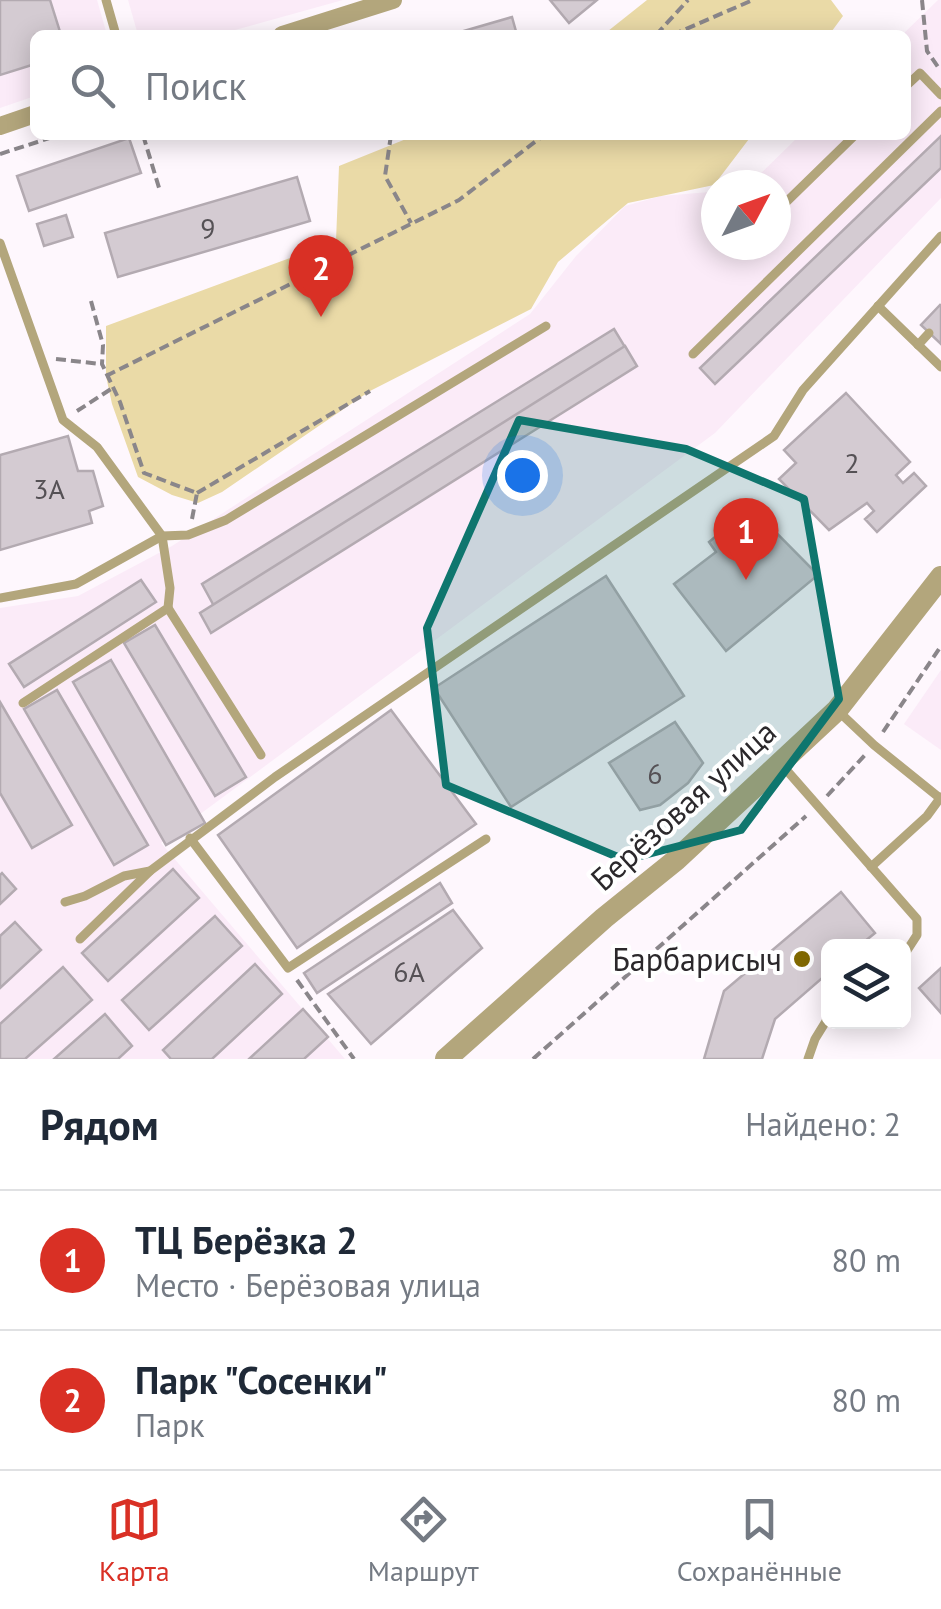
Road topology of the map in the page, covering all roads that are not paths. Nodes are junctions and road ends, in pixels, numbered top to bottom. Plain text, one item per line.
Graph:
1 (106, 0) edge
2 (393, 0) edge
3 (115, 30) edge
4 (298, 30) edge
5 (911, 81) edge
6 (941, 95) edge
7 (941, 111) edge
8 (30, 116) edge
9 (0, 126) edge
10 (851, 140) edge
11 (791, 198) edge
12 (940, 239) edge
13 (0, 243) edge
14 (878, 306) junction
15 (546, 326) dead end
16 (929, 333) dead end
17 (918, 345) junction
18 (693, 354) dead end
19 (941, 367) edge
20 (162, 536) junction
21 (941, 578) edge
22 (0, 598) edge
23 (168, 608) junction
24 (22, 702) dead end
25 (837, 710) junction
26 (261, 755) dead end
27 (780, 762) junction
28 (941, 798) edge
29 (190, 838) junction
30 (486, 838) dead end
31 (872, 868) junction
32 (150, 871) junction
33 (66, 902) dead end
34 (80, 939) dead end
35 (911, 944) edge
36 (821, 1029) edge
37 (450, 1058) edge
38 (808, 1059) edge

1 - 3 lane
2 - 4 street
5 - 6 lane
7 - 18 lane
8 - 9 street
10 - 11 lane
12 - 14 lane
13 - 20 lane
14 - 17 lane
14 - 29 lane
15 - 20 lane
16 - 17 lane
17 - 19 lane
20 - 22 lane
20 - 23 lane
21 - 25 street, Берёзовая улица
23 - 24 lane
23 - 26 lane
25 - 27 street, Берёзовая улица
25 - 28 lane
27 - 31 lane
27 - 37 street, Берёзовая улица
28 - 31 lane
29 - 30 lane
29 - 32 lane
31 - 35 lane
32 - 33 lane
32 - 34 lane
36 - 38 lane

